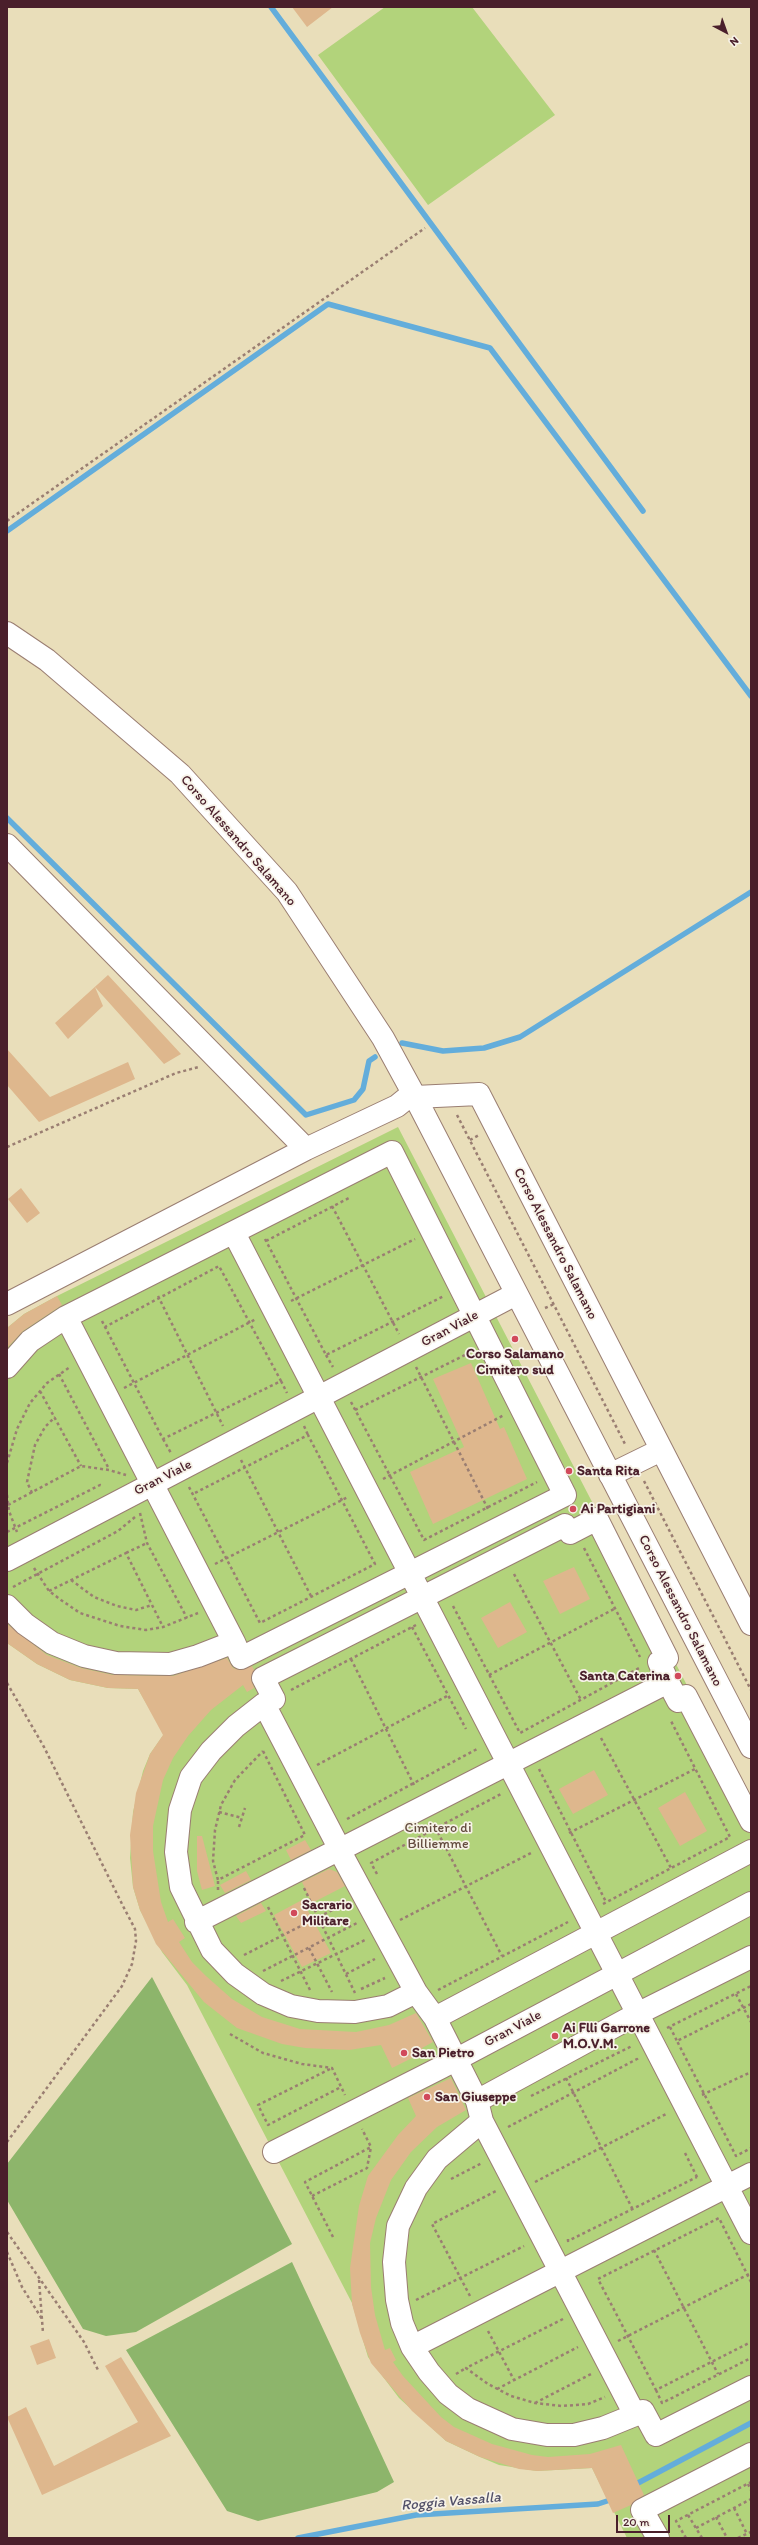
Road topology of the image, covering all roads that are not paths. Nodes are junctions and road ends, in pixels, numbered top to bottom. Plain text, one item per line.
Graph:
1 (7, 633) edge
2 (7, 845) edge
3 (414, 1095) junction
4 (306, 1148) junction
5 (234, 1233) junction
6 (516, 1294) junction
7 (7, 1304) edge
8 (475, 1316) junction
9 (66, 1317) junction
10 (7, 1367) edge
11 (320, 1397) junction
12 (661, 1450) junction
13 (610, 1475) junction
14 (151, 1484) junction
15 (16, 1555) edge
16 (409, 1574) junction
17 (420, 1596) junction
18 (7, 1606) edge
19 (751, 1624) edge
20 (234, 1642) junction
21 (668, 1682) junction
22 (264, 1704) junction
23 (751, 1747) edge
24 (508, 1764) junction
25 (751, 1821) edge
26 (751, 1838) edge
27 (339, 1850) junction
28 (751, 1850) edge
29 (751, 1904) edge
30 (196, 1922) junction
31 (595, 1932) junction
32 (751, 1957) edge
33 (616, 1974) junction
34 (425, 1993) junction
35 (637, 2014) junction
36 (435, 2018) junction
37 (456, 2059) junction
38 (480, 2111) junction
39 (274, 2152) dead end
40 (751, 2174) edge
41 (727, 2187) junction
42 (751, 2233) edge
43 (561, 2273) junction
44 (412, 2347) junction
45 (751, 2387) edge
46 (635, 2415) junction
47 (750, 2456) edge
48 (658, 2538) edge

1 - 3 street, Corso Alessandro Salamano
2 - 4 street
3 - 4 street
3 - 6 street, Corso Alessandro Salamano
3 - 12 street, Corso Alessandro Salamano
4 - 7 street
5 - 8 street
5 - 9 street
5 - 11 street
6 - 8 street, Gran Viale
6 - 13 street, Corso Alessandro Salamano
8 - 11 street, Gran Viale
8 - 16 street
9 - 10 street
9 - 14 street
11 - 14 street, Gran Viale
11 - 16 street
12 - 13 street
12 - 19 street, Corso Alessandro Salamano
13 - 23 street, Corso Alessandro Salamano
14 - 15 street, Gran Viale
14 - 20 street
16 - 17 street
16 - 20 street
17 - 21 street
17 - 22 street
17 - 24 street
18 - 20 street
21 - 24 street
21 - 25 street
22 - 27 street
22 - 30 street
24 - 27 street
24 - 31 street
26 - 28 street
27 - 30 street
27 - 34 street
28 - 31 street
29 - 33 street, Gran Viale
30 - 34 street
31 - 33 street
31 - 36 street
32 - 35 street
33 - 35 street
33 - 37 street, Gran Viale
34 - 36 street
35 - 38 street
35 - 41 street
36 - 37 street
37 - 38 street
37 - 39 street, Gran Viale
38 - 43 street
38 - 44 street
40 - 41 street
41 - 42 street
41 - 43 street
43 - 44 street
43 - 46 street
44 - 46 street
45 - 46 street
47 - 48 street

